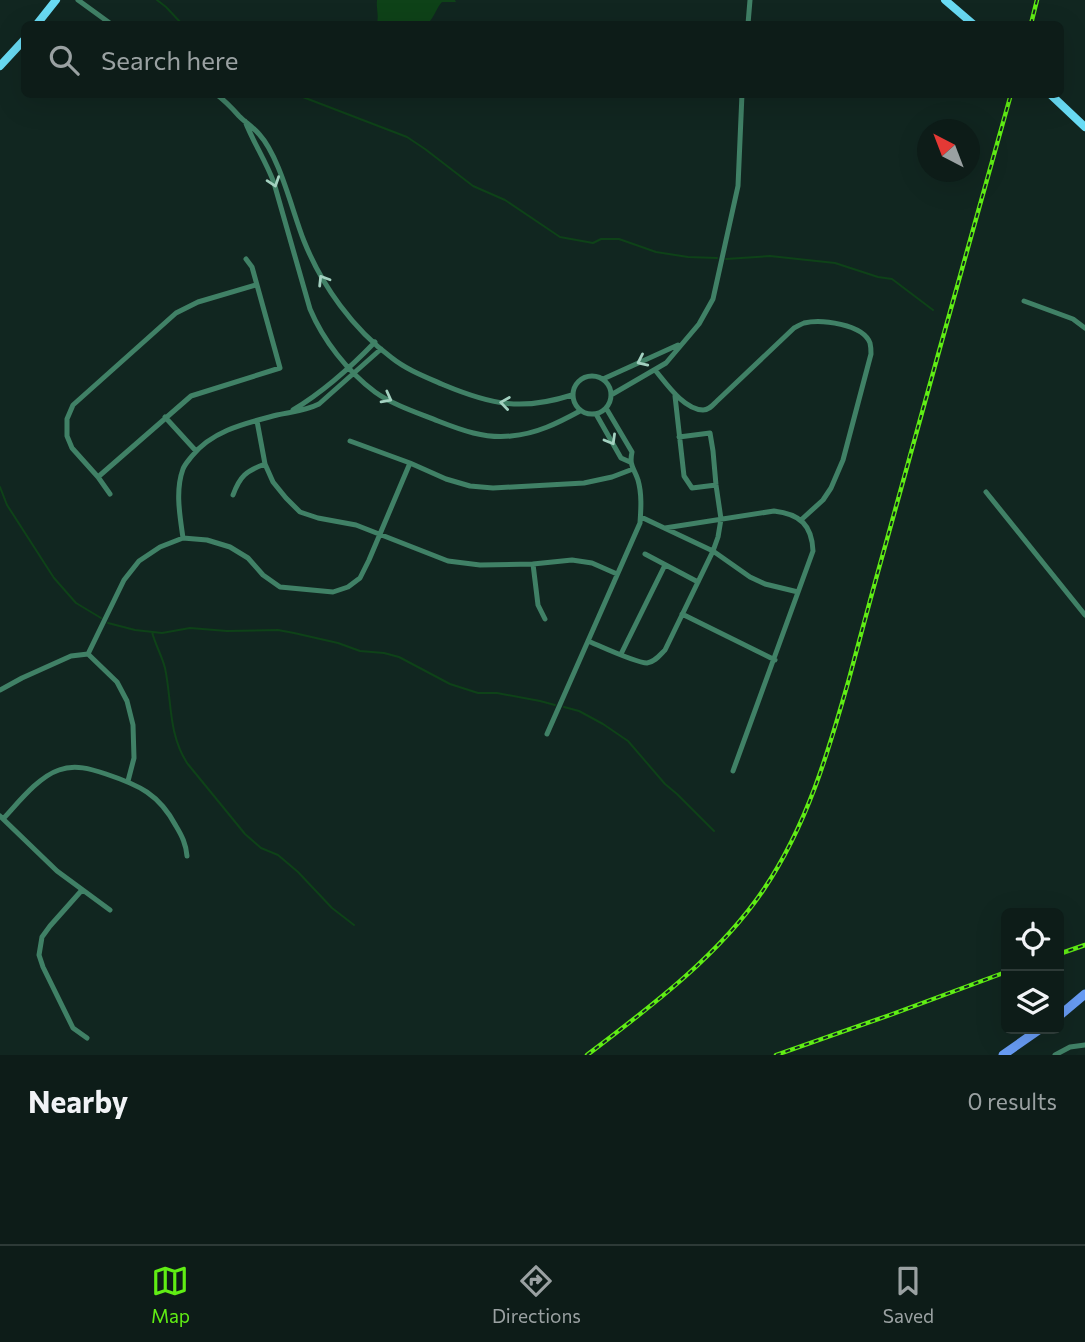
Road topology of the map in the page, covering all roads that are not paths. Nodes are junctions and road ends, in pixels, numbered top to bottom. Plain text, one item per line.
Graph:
1 (56, 0) edge
2 (78, 0) edge
3 (750, 0) edge
4 (945, 0) edge
5 (39, 21) edge
6 (107, 21) edge
7 (748, 21) edge
8 (970, 21) edge
9 (21, 43) edge
10 (0, 66) edge
11 (220, 98) edge
12 (742, 98) edge
13 (1054, 98) edge
14 (244, 121) junction
15 (1085, 127) edge
16 (246, 258) dead end
17 (257, 285) junction
18 (1024, 302) dead end
19 (1085, 328) edge
20 (375, 342) junction
21 (681, 344) junction
22 (381, 348) junction
23 (349, 367) junction
24 (655, 370) junction
25 (355, 373) junction
26 (603, 379) junction
27 (572, 395) junction
28 (611, 395) junction
29 (675, 396) junction
30 (606, 408) junction
31 (580, 411) junction
32 (291, 412) junction
33 (596, 414) junction
34 (165, 417) junction
35 (257, 421) junction
36 (680, 437) junction
37 (350, 440) dead end
38 (196, 451) junction
39 (630, 462) junction
40 (410, 463) junction
41 (265, 464) junction
42 (633, 469) junction
43 (98, 477) junction
44 (716, 485) junction
45 (986, 492) dead end
46 (110, 494) dead end
47 (233, 495) dead end
48 (641, 517) junction
49 (721, 519) junction
50 (801, 520) junction
51 (665, 528) junction
52 (380, 534) junction
53 (183, 538) junction
54 (713, 551) junction
55 (645, 554) dead end
56 (533, 564) junction
57 (665, 565) junction
58 (617, 574) junction
59 (698, 582) junction
60 (798, 592) junction
61 (682, 614) junction
62 (1085, 615) edge
63 (544, 619) dead end
64 (587, 641) junction
65 (88, 654) junction
66 (621, 654) junction
67 (775, 660) junction
68 (0, 690) edge
69 (547, 734) dead end
70 (733, 771) dead end
71 (128, 781) junction
72 (2, 818) edge
73 (187, 856) dead end
74 (82, 890) junction
75 (110, 910) dead end
76 (1085, 994) edge
77 (1064, 1012) edge
78 (1033, 1034) edge
79 (87, 1038) dead end
80 (1085, 1045) edge
81 (1004, 1055) edge
82 (1055, 1055) edge

1 - 5 main road
2 - 6 street
3 - 7 street
4 - 8 main road
9 - 10 main road
11 - 14 street
12 - 21 street
13 - 15 main road
20 -> 14 street
14 -> 23 street
16 - 17 street
17 - 34 street
17 - 43 street
18 - 19 street
20 - 22 street
20 - 23 street
21 - 24 street
21 -> 26 street
22 - 25 street
27 -> 22 street
23 - 25 street
23 - 32 street
24 - 28 street
24 - 29 street
25 -> 31 street
25 - 32 street
26 - 27 street
26 - 28 street
27 - 31 street
28 - 30 street
29 - 36 street
29 - 50 street
30 - 33 street
30 - 39 street
31 - 33 street
32 - 35 street
33 -> 39 street
34 - 38 street
34 - 43 street
35 - 38 street
35 - 41 street
36 - 44 street
36 - 44 street
37 - 40 street
38 - 53 street
39 - 42 street
40 - 42 street
40 - 52 street
41 - 47 street
41 - 52 street
42 - 48 street
43 - 46 street
44 - 49 street
45 - 62 street
48 - 51 street
48 - 58 street
49 - 50 street
49 - 51 street
49 - 54 street
50 - 60 street
51 - 54 street
52 - 53 street
52 - 56 street
53 - 65 street
54 - 59 street
54 - 60 street
55 - 57 street
56 - 58 street
56 - 63 street
57 - 59 street
57 - 66 street
58 - 64 street
59 - 61 street
60 - 67 street
61 - 66 street
61 - 67 street
64 - 66 street
64 - 69 street
65 - 68 street
65 - 71 street
67 - 70 street
71 - 72 street
71 - 73 street
72 - 74 street
74 - 75 street
74 - 79 street
76 - 77 highway
78 - 81 highway
80 - 82 street

